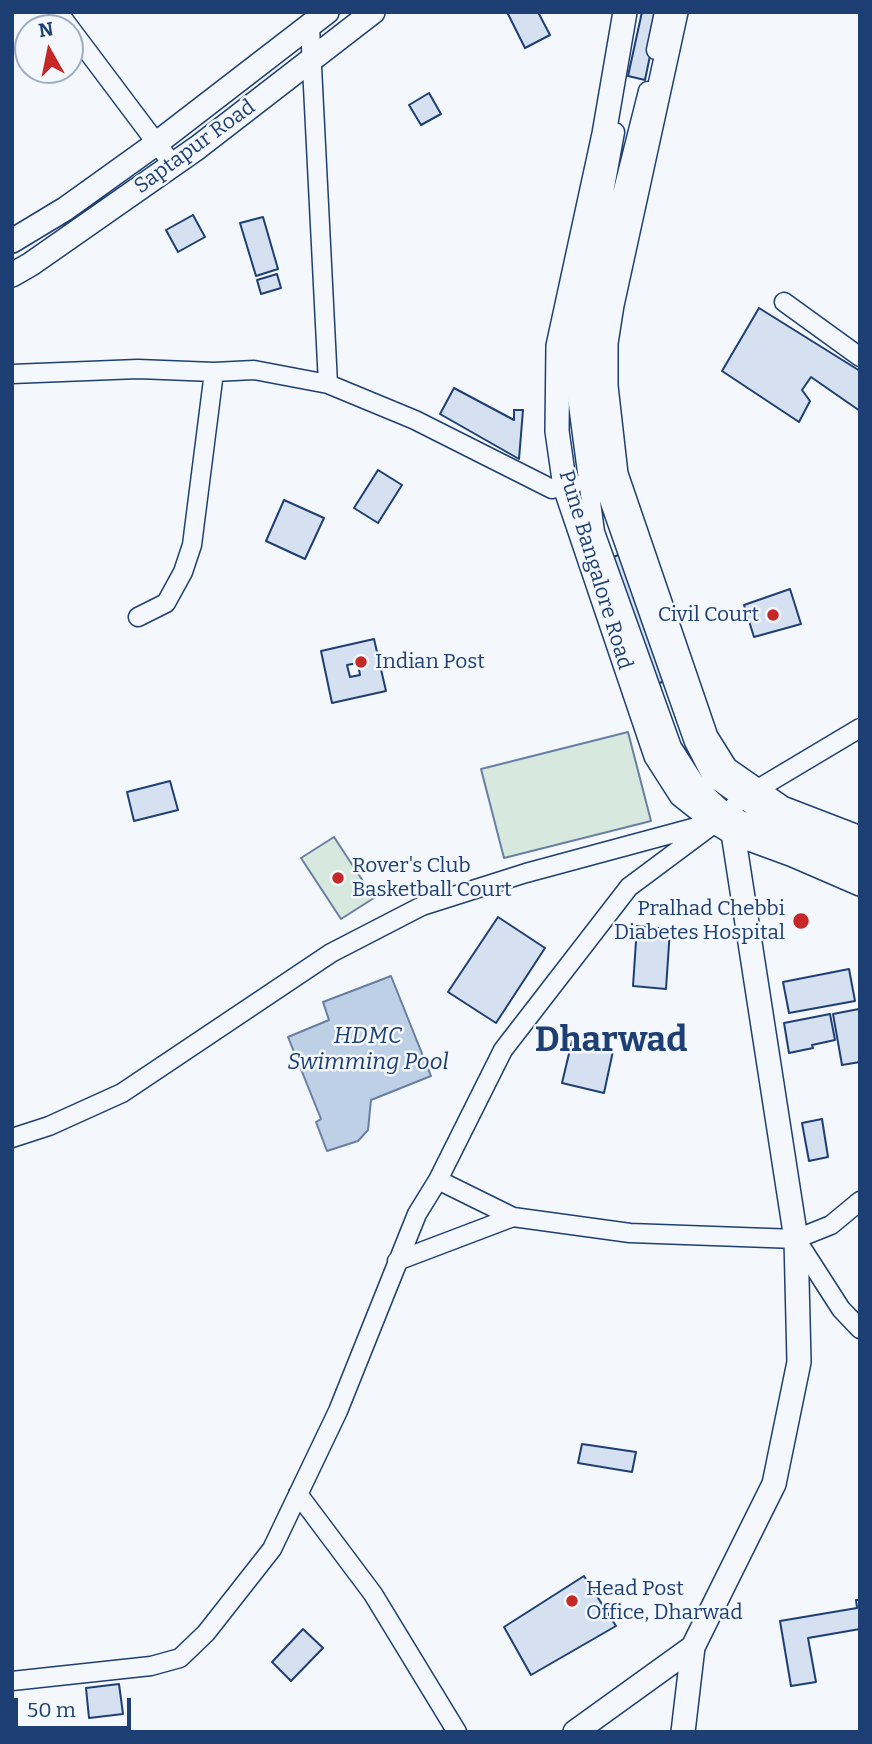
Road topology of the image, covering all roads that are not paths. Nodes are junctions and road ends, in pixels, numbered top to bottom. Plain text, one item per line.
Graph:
1 (373, 12) edge
2 (625, 12) edge
3 (635, 12) edge
4 (664, 12) edge
5 (676, 12) edge
6 (318, 20) edge
7 (84, 47) edge
8 (311, 60) junction
9 (157, 143) junction
10 (173, 165) junction
11 (12, 241) edge
12 (12, 275) edge
13 (785, 302) dead end
14 (860, 357) edge
15 (214, 372) junction
16 (12, 374) edge
17 (328, 384) junction
18 (592, 480) junction
19 (138, 617) dead end
20 (860, 729) edge
21 (748, 795) junction
22 (725, 823) junction
23 (860, 838) edge
24 (860, 856) edge
25 (860, 870) edge
26 (860, 884) edge
27 (12, 1138) edge
28 (438, 1181) junction
29 (860, 1201) edge
30 (513, 1217) junction
31 (796, 1239) junction
32 (397, 1261) junction
33 (860, 1329) edge
34 (298, 1494) junction
35 (693, 1647) junction
36 (12, 1681) edge
37 (457, 1732) edge
38 (575, 1732) edge
39 (683, 1732) edge

1 - 8 main road, Saptapur Road
2 - 18 main road, Pune Bangalore Road
3 - 18 street
4 - 18 street
5 - 18 main road, Pune Bangalore Road
6 - 8 street
6 - 9 main road, Saptapur Road
7 - 9 street
8 - 10 main road, Saptapur Road
8 - 17 street
9 - 10 street
9 - 11 main road, Saptapur Road
10 - 12 main road, Saptapur Road
13 - 14 street
15 - 16 street
15 - 17 street
15 - 19 street
17 - 18 street
18 - 21 main road, Pune Bangalore Road
18 - 22 main road, Pune Bangalore Road
20 - 21 street
21 - 22 street
21 - 23 main road, Pune Bangalore Road
21 - 24 street
22 - 25 street
22 - 26 main road, Pune Bangalore Road
22 - 27 street
22 - 28 street
22 - 31 main road
28 - 30 street
28 - 32 street
29 - 31 street
30 - 31 street
30 - 32 street
31 - 33 street
31 - 35 main road
32 - 34 street
34 - 36 street
34 - 37 street
35 - 38 main road
35 - 39 main road

